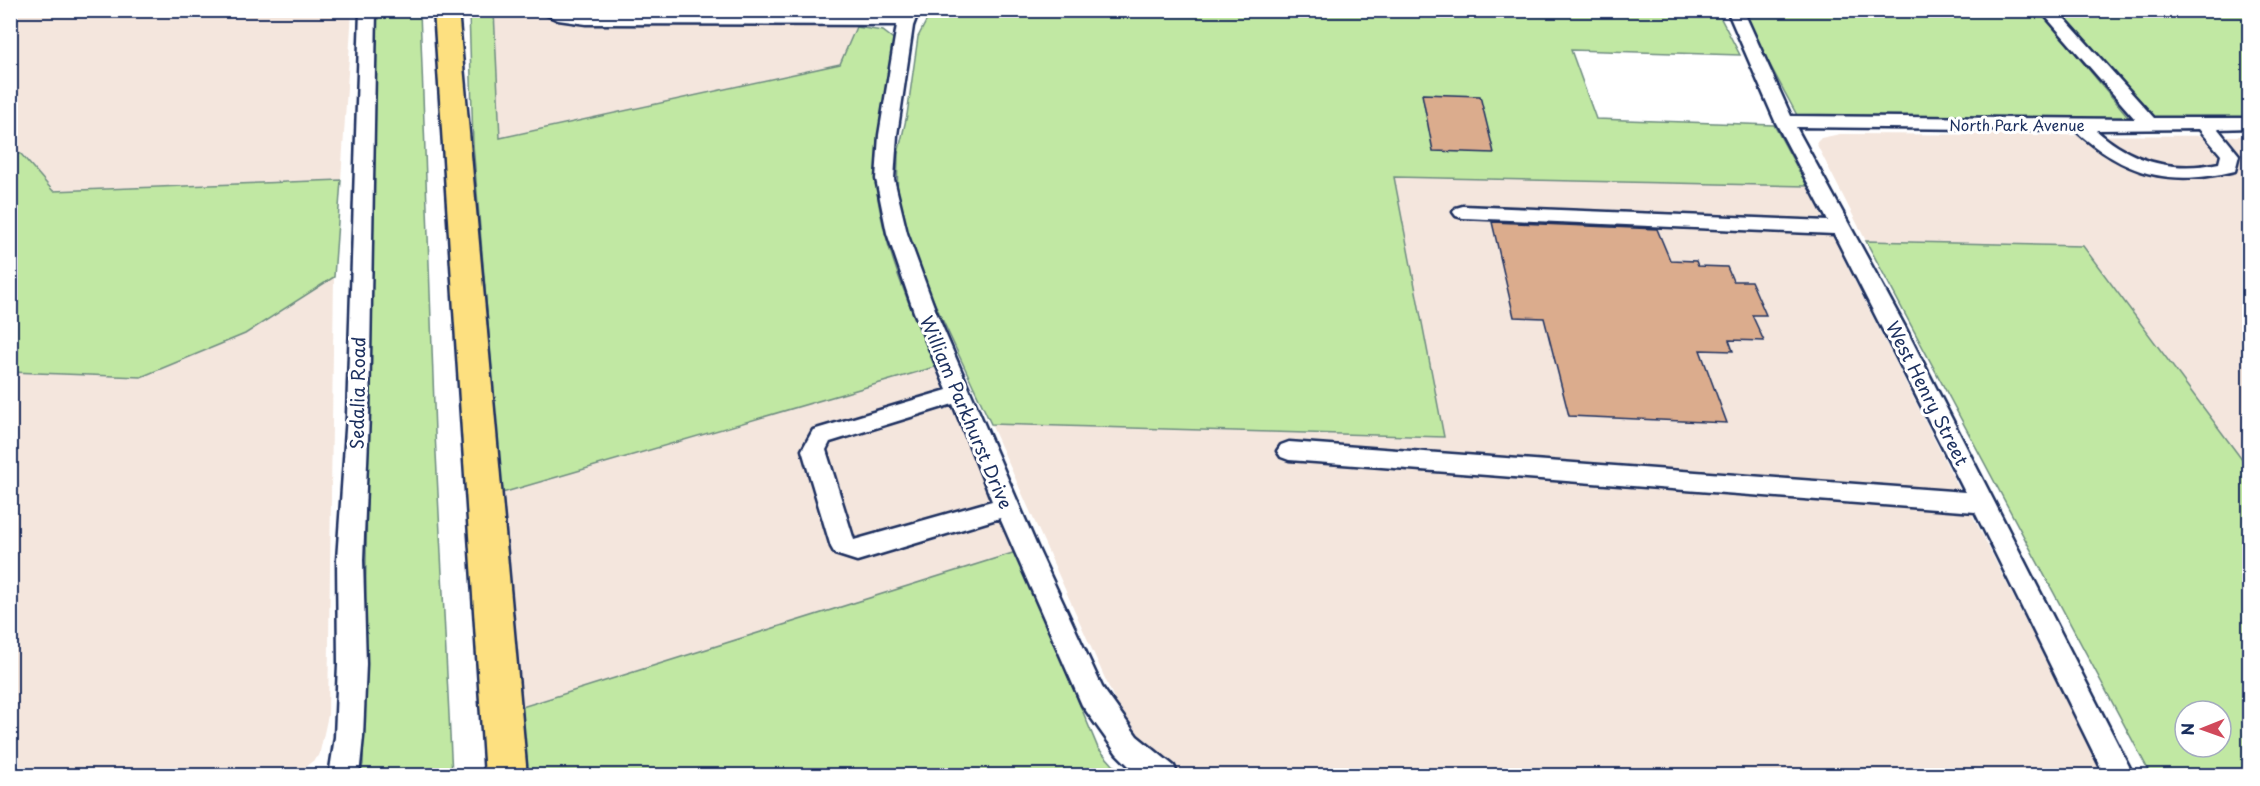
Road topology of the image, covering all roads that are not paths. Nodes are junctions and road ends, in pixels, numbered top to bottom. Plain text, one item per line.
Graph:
1 (368, 10) edge
2 (446, 10) edge
3 (544, 10) edge
4 (1735, 10) edge
5 (2048, 10) edge
6 (909, 15) edge
7 (1784, 121) junction
8 (2204, 123) junction
9 (2250, 123) edge
10 (2079, 124) junction
11 (2149, 124) junction
12 (1463, 212) dead end
13 (1841, 228) junction
14 (960, 394) junction
15 (1289, 451) dead end
16 (1983, 502) junction
17 (1007, 506) junction
18 (344, 776) edge
19 (506, 776) edge
20 (1164, 776) edge
21 (2120, 776) edge

1 - 18 street, Sedalia Road
2 - 19 highway
3 - 6 street
4 - 7 street, West Henry Street
5 - 11 street
6 - 14 street, William Parkhurst Drive
7 - 10 street, North Park Avenue
7 - 13 street, West Henry Street
8 - 9 street, North Park Avenue
8 - 10 street
8 - 11 street, North Park Avenue
10 - 11 street, North Park Avenue
12 - 13 street
13 - 16 street, West Henry Street
14 - 17 street, William Parkhurst Drive
14 - 17 street
15 - 16 street
16 - 21 street, West Henry Street
17 - 20 street, William Parkhurst Drive

